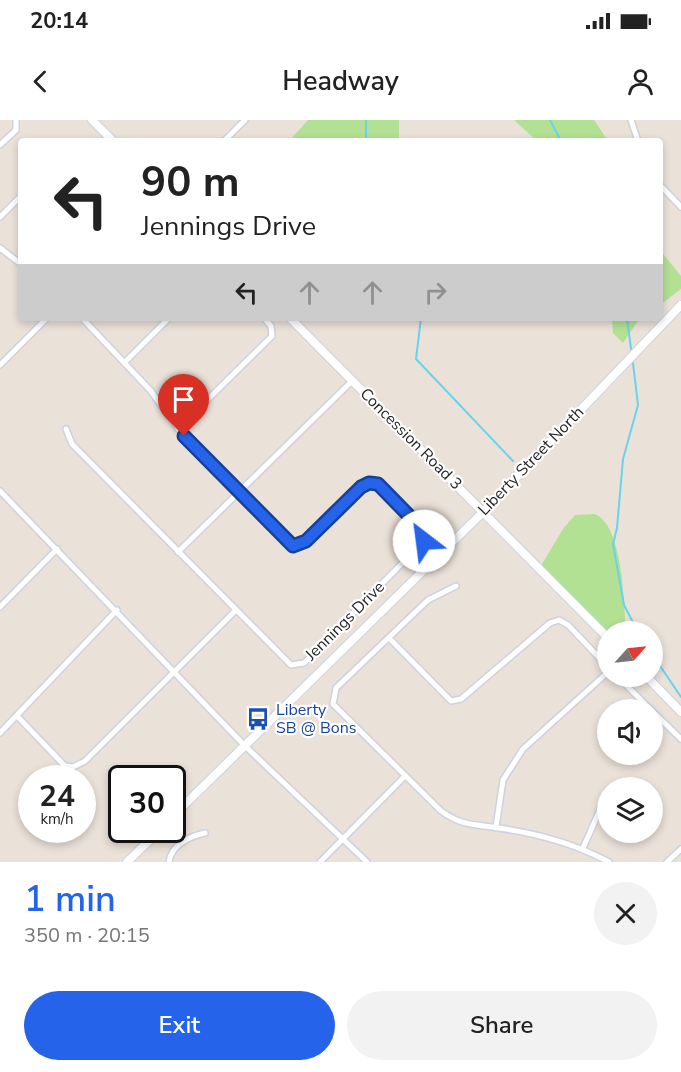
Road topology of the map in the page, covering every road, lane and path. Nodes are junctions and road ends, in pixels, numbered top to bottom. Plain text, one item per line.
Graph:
1 (16, 120) edge
2 (92, 120) edge
3 (245, 120) edge
4 (631, 120) edge
5 (110, 138) edge
6 (227, 138) edge
7 (637, 138) edge
8 (0, 145) edge
9 (663, 188) edge
10 (18, 199) edge
11 (681, 207) edge
12 (0, 217) edge
13 (0, 248) edge
14 (18, 262) edge
15 (681, 305) edge
16 (44, 321) edge
17 (85, 321) edge
18 (166, 321) edge
19 (267, 321) edge
20 (293, 321) edge
21 (124, 362) junction
22 (0, 364) edge
23 (352, 381) junction
24 (66, 429) dead end
25 (178, 429) junction
26 (0, 491) edge
27 (238, 492) junction
28 (483, 512) junction
29 (57, 549) junction
30 (178, 552) junction
31 (456, 586) dead end
32 (0, 608) edge
33 (117, 610) junction
34 (235, 611) junction
35 (597, 627) edge
36 (389, 638) junction
37 (597, 655) edge
38 (174, 670) junction
39 (597, 682) edge
40 (628, 687) edge
41 (657, 687) edge
42 (641, 699) edge
43 (681, 712) edge
44 (17, 716) junction
45 (663, 721) edge
46 (0, 734) edge
47 (681, 739) edge
48 (244, 745) junction
49 (405, 776) junction
50 (186, 802) edge
51 (597, 816) edge
52 (496, 827) junction
53 (205, 833) dead end
54 (342, 840) junction
55 (146, 843) edge
56 (583, 848) junction
57 (681, 849) edge
58 (127, 862) edge
59 (169, 862) edge
60 (320, 862) edge
61 (367, 862) edge
62 (609, 862) edge
63 (668, 862) edge

1 - 8 street
2 - 5 main road
3 - 6 street
4 - 7 street
9 - 11 street
10 - 12 street
13 - 14 street
15 - 28 main road, Liberty Street North
16 - 22 street
17 - 21 street
18 - 21 street
19 - 25 street
20 - 23 main road, Concession Road 3
21 - 25 street
23 - 27 street
23 - 28 main road, Concession Road 3
24 - 30 street, Jennings Drive
25 - 27 street
26 - 29 street
27 - 30 street
27 - 34 street, Jennings Drive
28 - 35 main road, Concession Road 3
28 - 48 main road, Liberty Street North
29 - 32 street
29 - 33 street
30 - 34 street, Jennings Drive
31 - 36 street
33 - 38 street
33 - 44 street
34 - 38 street
36 - 37 street
36 - 49 street
38 - 44 street
38 - 48 street
39 - 52 street
40 - 42 street
41 - 43 main road
44 - 46 street
45 - 47 street
48 - 50 main road, Liberty Street North
48 - 54 street
49 - 52 street
49 - 54 street
51 - 56 street
52 - 56 street
53 - 59 street
54 - 60 street
54 - 61 street
55 - 58 main road
56 - 62 street
57 - 63 street

